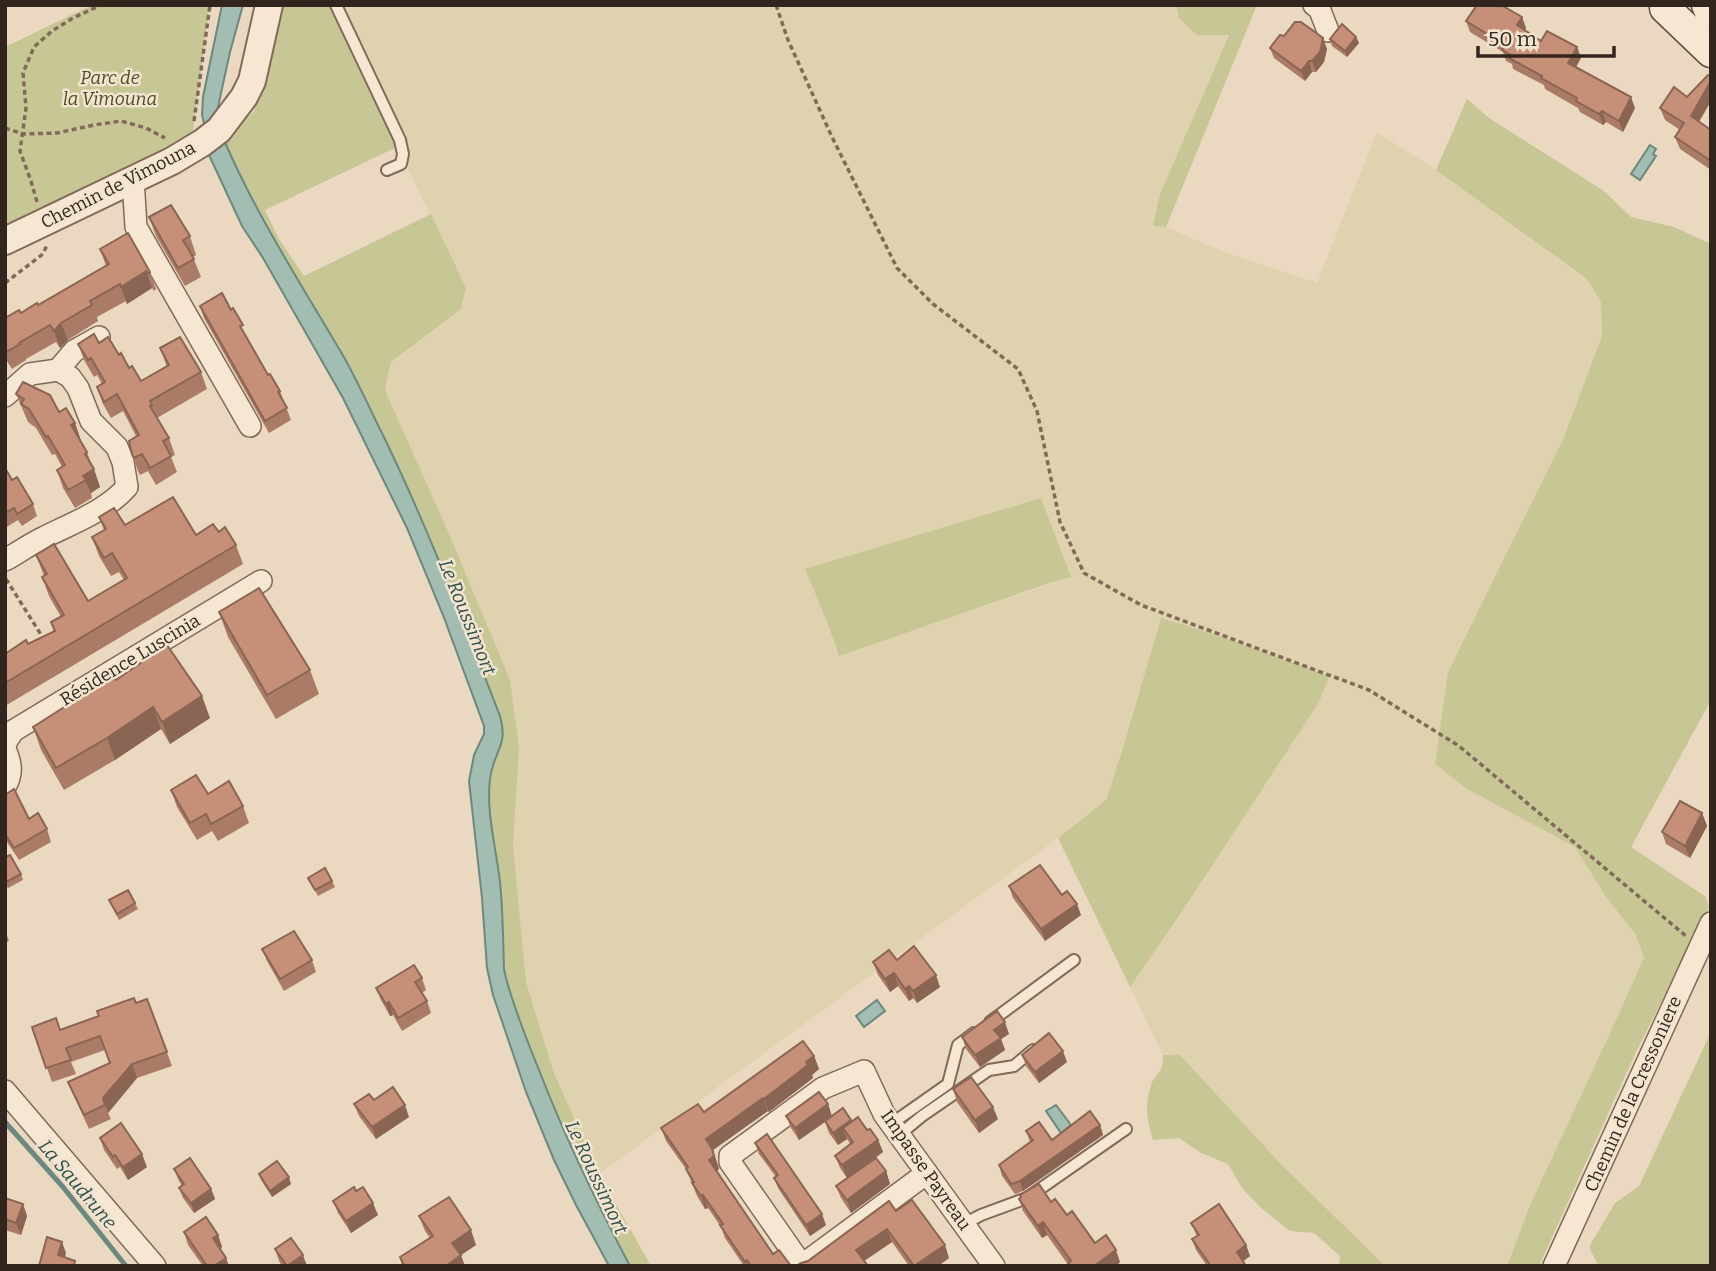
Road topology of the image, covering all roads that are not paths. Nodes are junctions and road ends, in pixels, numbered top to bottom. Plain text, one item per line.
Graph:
1 (269, 5) edge
2 (336, 5) edge
3 (1314, 5) edge
4 (1707, 5) edge
5 (1662, 6) edge
6 (1711, 13) edge
7 (1328, 31) dead end
8 (1711, 52) edge
9 (387, 170) dead end
10 (133, 179) junction
11 (5, 241) edge
12 (99, 337) edge
13 (58, 370) junction
14 (5, 396) edge
15 (250, 426) dead end
16 (5, 560) edge
17 (261, 581) dead end
18 (5, 748) edge
19 (5, 787) edge
20 (1711, 923) edge
21 (1074, 960) dead end
22 (1038, 1046) edge
23 (5, 1091) edge
24 (1126, 1129) dead end
25 (895, 1130) junction
26 (927, 1173) junction
27 (964, 1224) junction
28 (155, 1266) edge
29 (994, 1266) edge
30 (1554, 1266) edge

1 - 10 street, Chemin de Vimouna
2 - 9 lane
3 - 7 street
4 - 6 main road
5 - 8 main road
10 - 11 street, Chemin de Vimouna
10 - 15 street
12 - 13 street
13 - 14 street
13 - 16 street
17 - 18 street, Résidence Luscinia
18 - 19 street, Résidence Luscinia
20 - 30 street, Chemin de la Cressoniere
21 - 25 lane
22 - 25 lane
23 - 28 street
24 - 27 lane
25 - 26 street, Impasse Payreau
25 - 26 street, Impasse Payreau
26 - 27 street, Impasse Payreau
27 - 29 street, Impasse Payreau

